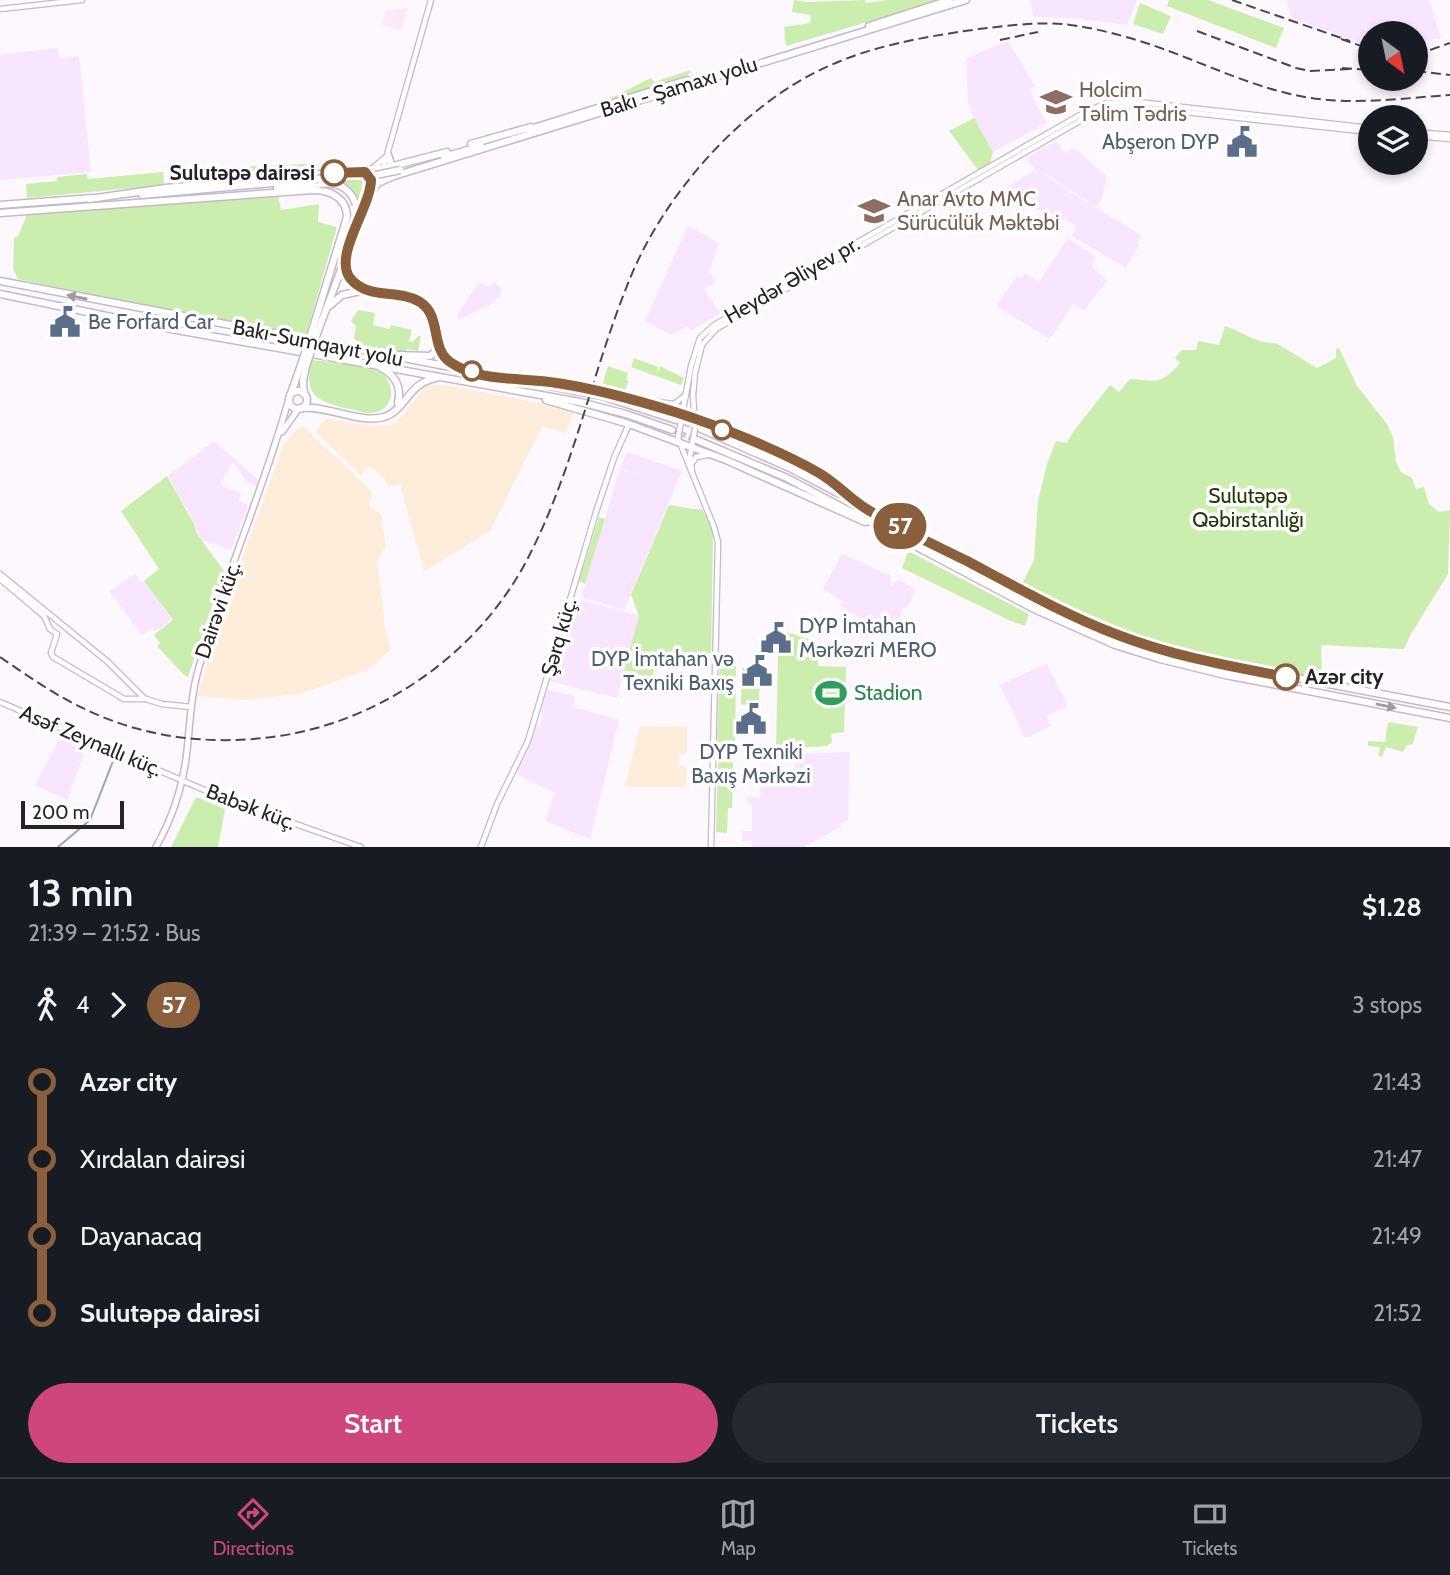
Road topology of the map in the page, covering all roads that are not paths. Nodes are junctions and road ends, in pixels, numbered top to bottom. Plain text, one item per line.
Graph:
1 (82, 0) edge
2 (432, 0) edge
3 (950, 0) edge
4 (966, 0) edge
5 (0, 9) edge
6 (557, 119) junction
7 (1358, 129) edge
8 (1428, 135) edge
9 (1450, 137) edge
10 (387, 155) junction
11 (389, 167) junction
12 (365, 171) junction
13 (348, 172) junction
14 (394, 176) junction
15 (378, 183) junction
16 (167, 193) junction
17 (369, 194) junction
18 (89, 199) junction
19 (343, 202) junction
20 (0, 205) edge
21 (0, 213) edge
22 (346, 257) junction
23 (0, 281) edge
24 (367, 290) junction
25 (0, 294) edge
26 (323, 316) junction
27 (315, 331) junction
28 (437, 340) junction
29 (363, 352) junction
30 (695, 361) junction
31 (368, 362) junction
32 (304, 365) junction
33 (478, 373) junction
34 (449, 378) junction
35 (505, 378) junction
36 (503, 390) junction
37 (688, 391) junction
38 (615, 393) junction
39 (305, 395) junction
40 (289, 397) junction
41 (397, 407) junction
42 (300, 408) junction
43 (332, 411) junction
44 (684, 415) junction
45 (695, 419) junction
46 (676, 420) tunnel mouth
47 (629, 424) junction
48 (701, 429) tunnel mouth
49 (672, 430) tunnel mouth
50 (697, 440) tunnel mouth
51 (678, 443) junction
52 (275, 444) junction
53 (691, 447) junction
54 (726, 460) junction
55 (691, 467) junction
56 (695, 483) junction
57 (864, 507) junction
58 (890, 532) junction
59 (0, 576) edge
60 (146, 699) junction
61 (0, 702) edge
62 (191, 707) junction
63 (1450, 707) edge
64 (1450, 718) edge
65 (183, 780) junction
66 (156, 847) edge
67 (361, 847) edge
68 (481, 847) edge
69 (711, 847) edge

1 - 5 main road
2 - 10 main road
3 - 6 highway, Bakı - Şamaxı yolu
4 - 14 highway, Bakı - Şamaxı yolu
6 - 11 highway, Bakı - Şamaxı yolu
6 - 16 highway, Bakı - Şamaxı yolu, bridge
7 - 30 main road, Heydər Əliyev pr.
8 - 9 main road
10 - 11 highway
10 - 12 main road
11 - 12 highway, Bakı - Şamaxı yolu
11 - 14 highway
11 - 15 main road
12 - 13 highway, Bakı - Şamaxı yolu
12 - 17 highway
13 - 18 highway, Bakı - Şamaxı yolu
13 - 19 highway
14 - 15 highway, Bakı - Şamaxı yolu
15 - 17 highway
16 - 18 highway, Bakı - Şamaxı yolu
16 - 26 highway, bridge
17 - 22 highway
18 - 20 highway, Bakı - Şamaxı yolu
19 - 21 highway
19 - 27 highway
22 - 24 highway
22 - 26 highway
29 -> 23 highway, Bakı-Sumqayıt yolu
24 - 26 highway
24 - 28 highway
25 - 31 highway, Bakı-Sumqayıt yolu
26 - 27 highway
27 - 32 highway, bridge
28 - 29 highway
28 - 33 highway
29 - 33 highway, Bakı-Sumqayıt yolu
30 - 37 main road, Heydər Əliyev pr.
30 - 45 main road, Heydər Əliyev pr.
31 - 34 highway, Bakı-Sumqayıt yolu
31 - 41 highway
32 - 39 highway
32 - 40 highway
33 - 35 highway, Bakı-Sumqayıt yolu
34 - 36 highway, Bakı-Sumqayıt yolu
34 - 41 highway
35 - 38 highway
35 - 46 highway, Bakı-Sumqayıt yolu
36 - 47 highway
36 - 49 highway, Bakı-Sumqayıt yolu
37 - 38 main road
37 - 44 main road, Heydər Əliyev pr.
38 - 44 highway
39 - 40 highway
39 - 42 highway
39 - 43 highway
40 - 42 highway
40 - 52 main road, Dairəvi küç.
41 - 43 highway
42 - 43 highway
42 - 52 main road, Dairəvi küç.
44 - 45 highway
44 - 51 main road, Heydər Əliyev pr.
45 - 53 main road, Heydər Əliyev pr.
45 - 57 highway
47 - 51 highway
47 - 68 main road, Şərq küç.
48 - 57 highway
50 - 58 highway
51 - 53 highway
51 - 56 main road
52 - 62 main road, Dairəvi küç.
53 - 54 highway
53 - 55 main road, Heydər Əliyev pr.
54 - 55 main road
54 - 58 highway
55 - 56 main road, Heydər Əliyev pr.
56 - 69 main road
57 - 63 highway
58 -> 64 highway
59 - 60 main road
59 - 60 main road
60 - 62 main road
61 - 65 main road, Asəf Zeynallı küç.
62 - 65 main road, Dairəvi küç.
65 - 66 main road, Dairəvi küç.
65 - 67 main road, Babək küç.

